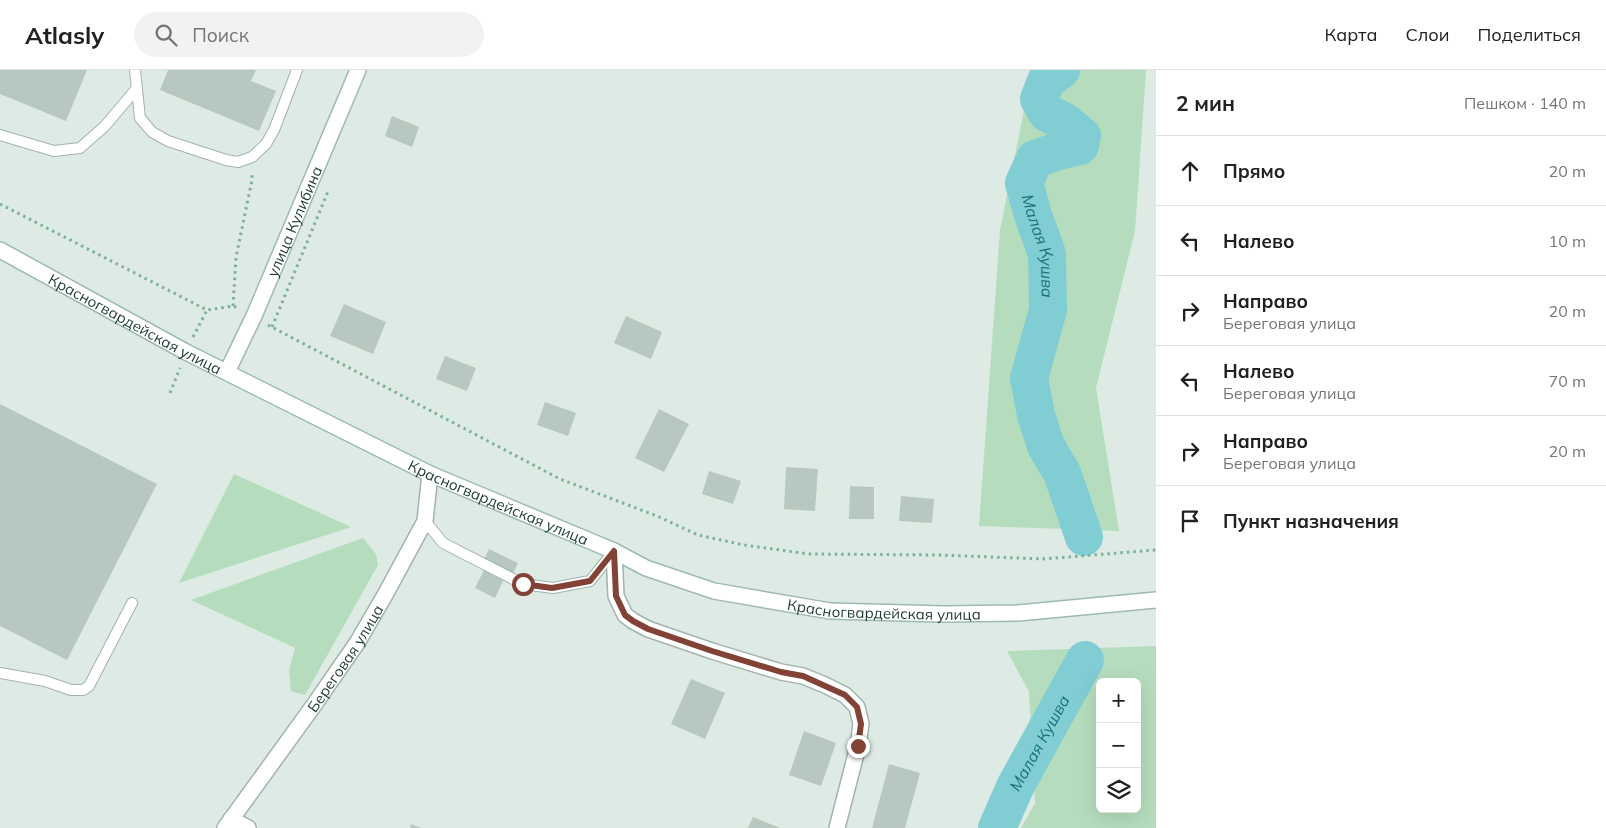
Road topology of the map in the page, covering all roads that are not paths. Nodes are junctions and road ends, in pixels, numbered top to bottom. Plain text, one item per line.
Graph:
1 (135, 70) edge
2 (297, 70) edge
3 (358, 70) edge
4 (137, 88) junction
5 (0, 135) edge
6 (0, 250) edge
7 (227, 372) junction
8 (430, 474) junction
9 (424, 522) junction
10 (614, 551) junction
11 (1156, 600) edge
12 (132, 603) dead end
13 (0, 673) edge
14 (228, 823) edge
15 (248, 828) edge
16 (838, 828) edge

1 - 4 lane
2 - 4 lane
3 - 7 main road, улица Кулибина
4 - 5 lane
6 - 7 main road, Красногвардейская улица
7 - 8 main road, Красногвардейская улица
8 - 9 main road, Береговая улица
8 - 10 main road, Красногвардейская улица
9 - 10 lane
9 - 14 main road, Береговая улица
10 - 11 main road, Красногвардейская улица
10 - 16 main road
12 - 13 lane
14 - 15 main road

